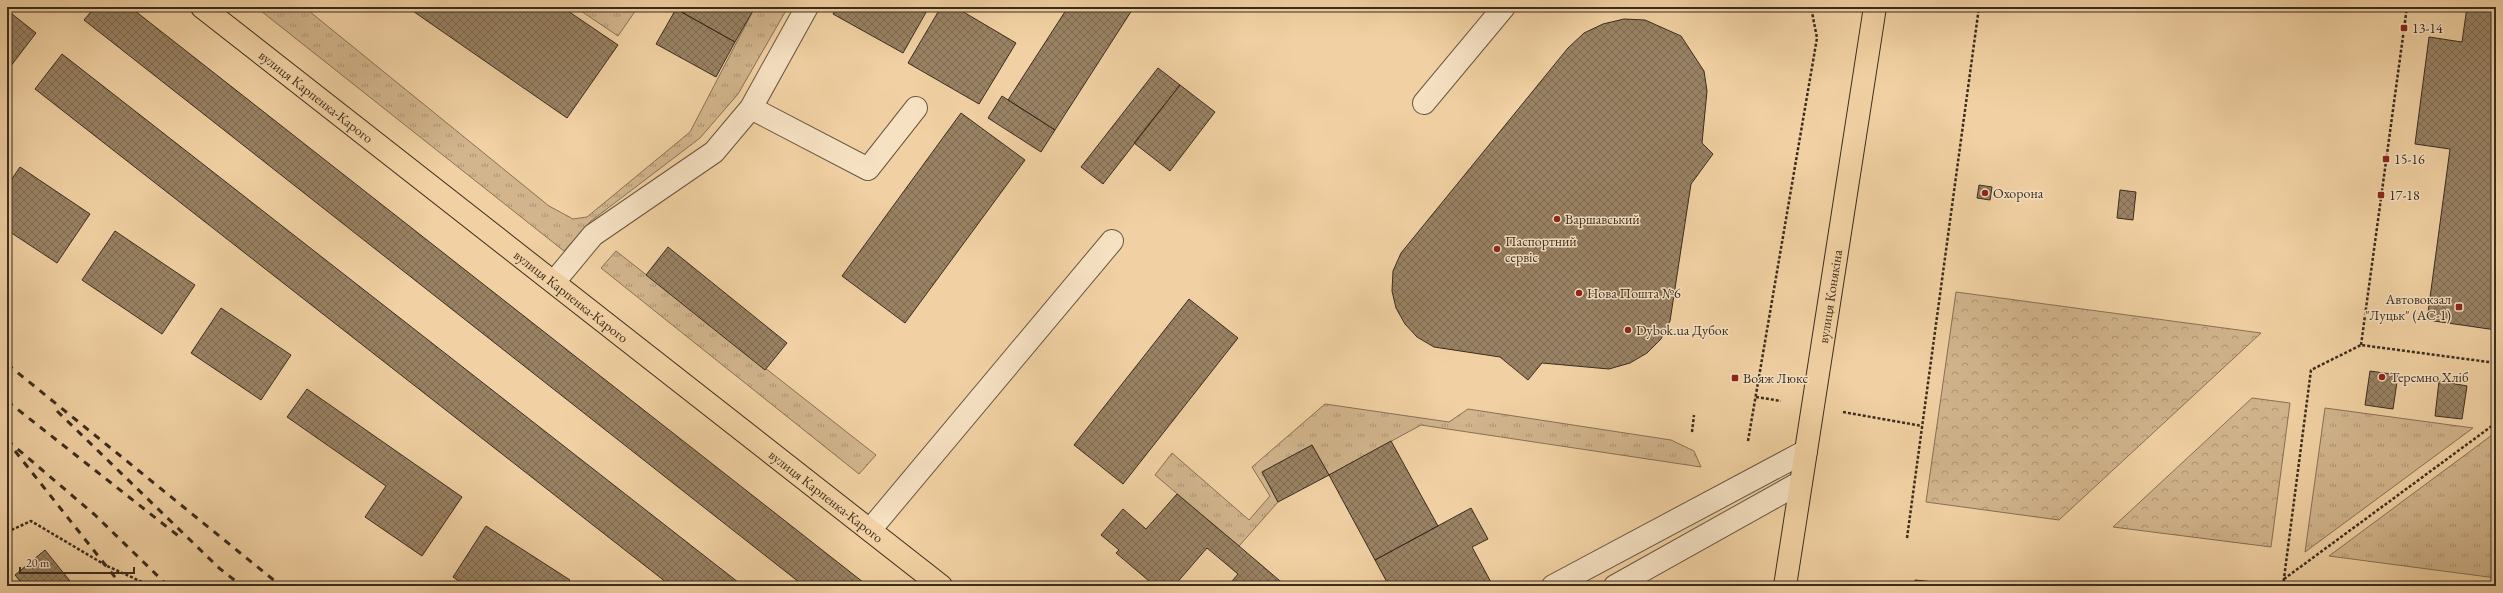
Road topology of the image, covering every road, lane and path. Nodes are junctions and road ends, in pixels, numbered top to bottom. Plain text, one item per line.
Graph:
1 (202, 7) edge
2 (807, 7) edge
3 (1504, 7) edge
4 (1811, 7) edge
5 (1876, 7) edge
6 (1979, 7) edge
7 (2407, 7) edge
8 (1424, 103) dead end
9 (750, 108) junction
10 (916, 108) dead end
11 (1112, 241) dead end
12 (554, 282) junction
13 (2361, 345) junction
14 (2496, 363) edge
15 (1694, 415) dead end
16 (2496, 423) edge
17 (1692, 432) dead end
18 (1748, 441) dead end
19 (1806, 451) junction
20 (1801, 482) junction
21 (870, 530) junction
22 (7, 532) edge
23 (1907, 538) dead end
24 (2284, 580) junction
25 (151, 586) edge
26 (941, 586) edge
27 (1553, 586) edge
28 (1615, 586) edge
29 (1785, 586) edge
30 (2283, 586) edge

1 - 12 main road, вулиця Карпенка-Карого
2 - 9 lane
3 - 8 lane
4 - 18 path
5 - 19 main road, вулиця Конякіна
6 - 23 path
7 - 13 path
9 - 10 lane
9 - 12 lane
11 - 21 lane
12 - 21 main road, вулиця Карпенка-Карого
13 - 14 path
13 - 24 path
15 - 17 path
16 - 24 path
19 - 20 main road, вулиця Конякіна
19 - 27 lane
20 - 28 lane
20 - 29 main road, вулиця Конякіна
21 - 26 main road, вулиця Карпенка-Карого
22 - 25 path
24 - 30 path

